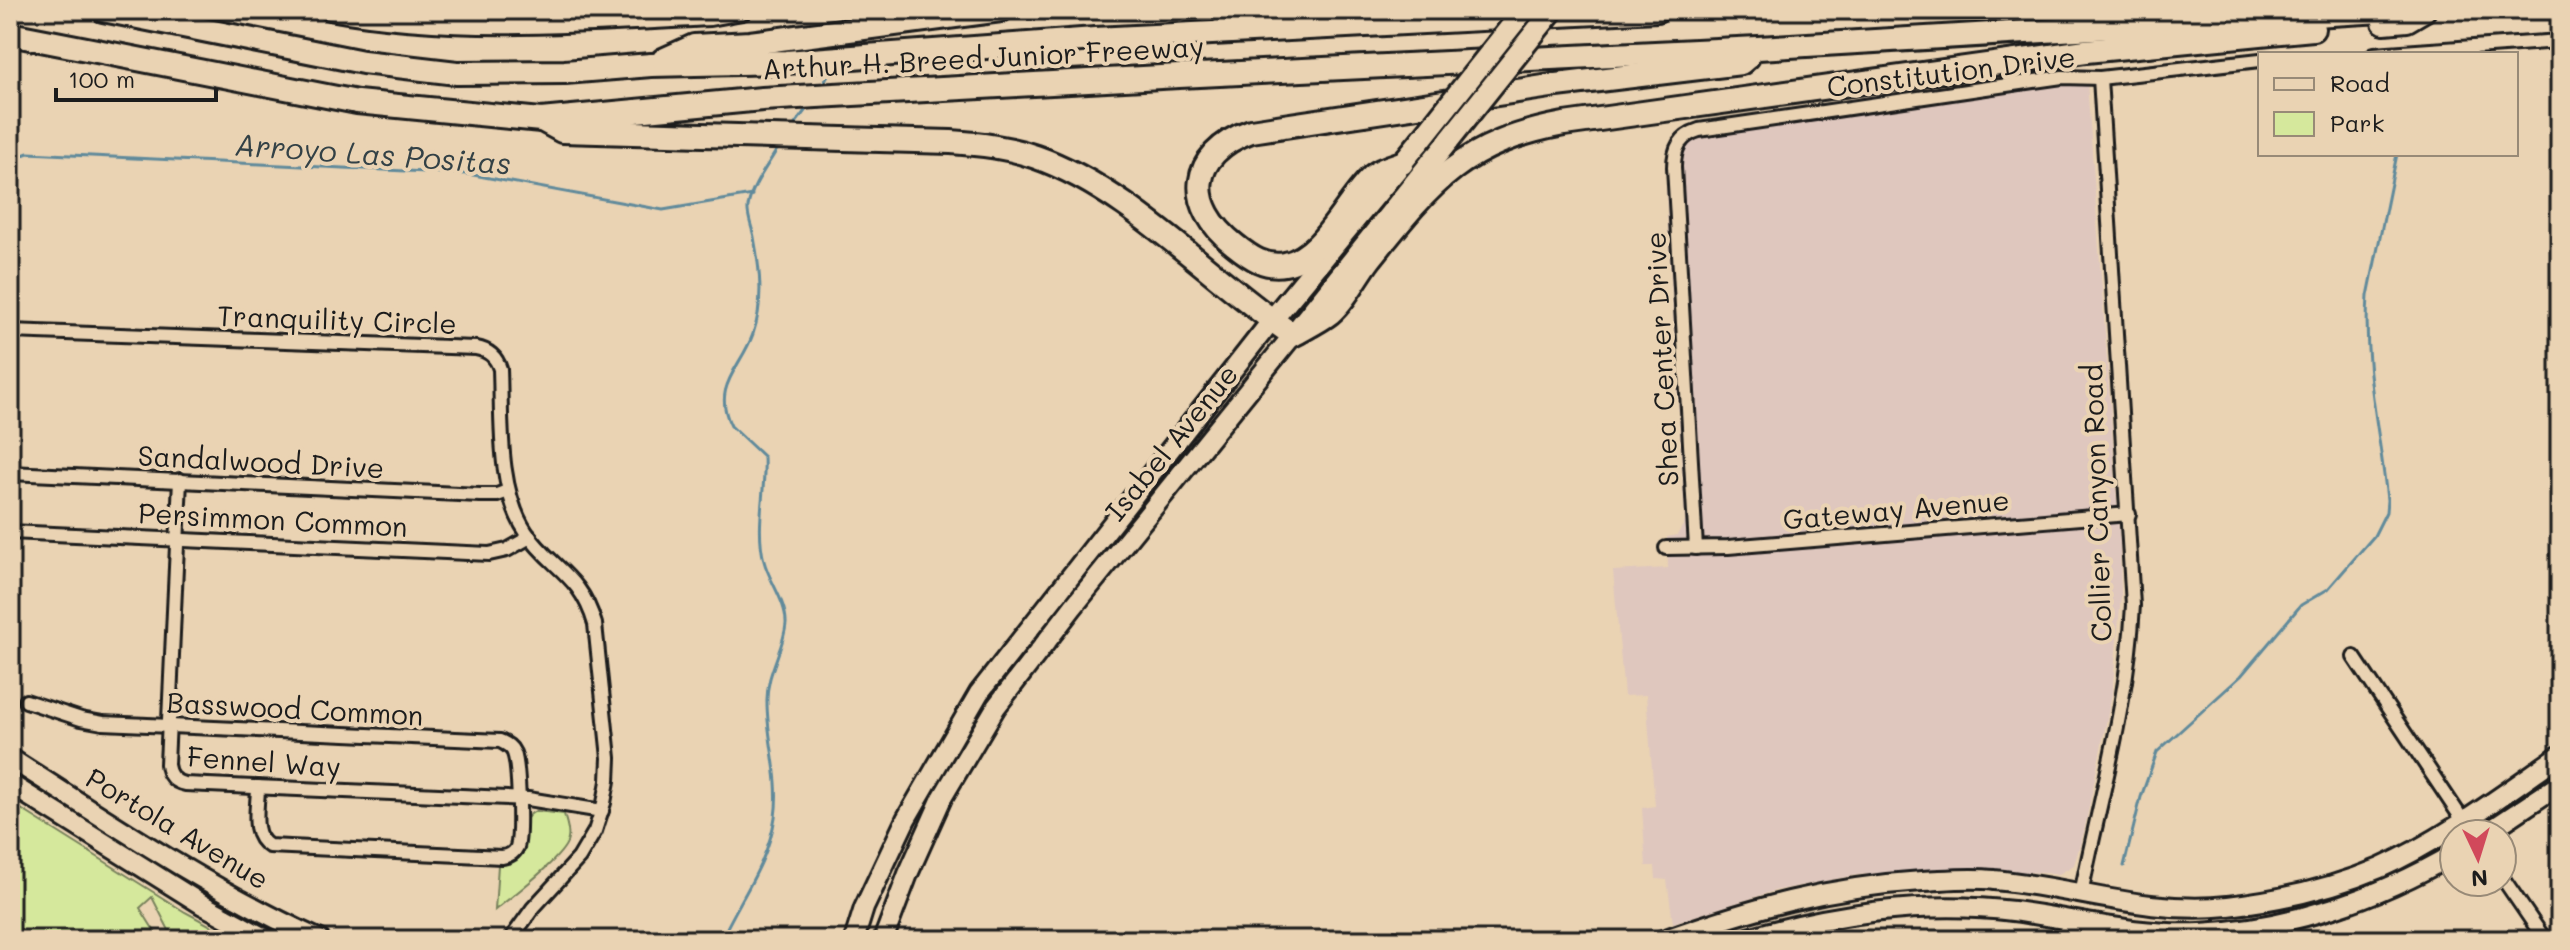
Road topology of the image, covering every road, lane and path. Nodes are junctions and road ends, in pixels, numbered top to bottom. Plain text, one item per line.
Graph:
1 (103, 10) edge
2 (329, 10) edge
3 (742, 10) edge
4 (1001, 10) edge
5 (1260, 10) edge
6 (1524, 10) edge
7 (1553, 10) edge
8 (1657, 10) edge
9 (2399, 10) edge
10 (2424, 10) edge
11 (374, 14) edge
12 (1218, 33) junction
13 (10, 34) edge
14 (2560, 41) edge
15 (1758, 48) junction
16 (2403, 52) edge
17 (2258, 60) edge
18 (651, 65) junction
19 (2100, 78) junction
20 (541, 120) junction
21 (1402, 163) junction
22 (1674, 167) joint
23 (1272, 320) junction
24 (10, 331) edge
25 (1293, 335) junction
26 (10, 473) edge
27 (180, 480) junction
28 (508, 491) junction
29 (2129, 514) junction
30 (10, 532) edge
31 (530, 537) junction
32 (177, 538) junction
33 (1666, 548) dead end
34 (1696, 548) junction
35 (2354, 657) dead end
36 (26, 701) dead end
37 (169, 726) junction
38 (2560, 755) edge
39 (10, 758) edge
40 (10, 784) edge
41 (2560, 784) edge
42 (258, 787) junction
43 (519, 799) junction
44 (602, 811) junction
45 (2462, 818) edge
46 (2480, 818) edge
47 (2509, 818) edge
48 (2438, 839) edge
49 (2438, 863) edge
50 (2081, 894) junction
51 (2516, 898) edge
52 (2078, 931) edge
53 (2256, 933) edge
54 (268, 940) edge
55 (320, 940) edge
56 (510, 940) edge
57 (854, 940) edge
58 (883, 940) edge
59 (1663, 940) edge
60 (1742, 940) edge
61 (2061, 940) edge
62 (2545, 940) edge

1 - 18 highway, Arthur H. Breed Junior Freeway
2 - 11 main road
3 - 11 main road
4 - 18 highway
5 - 12 highway
6 - 21 highway, Isabel Avenue, bridge
7 - 25 highway, Isabel Avenue, bridge
8 - 12 highway, Arthur H. Breed Junior Freeway
9 - 15 highway, Arthur H. Breed Junior Freeway
10 - 25 highway
12 - 18 highway, Arthur H. Breed Junior Freeway
13 - 20 highway, Arthur H. Breed Junior Freeway
14 - 16 street
15 - 20 highway, Arthur H. Breed Junior Freeway
15 - 21 highway
17 - 19 street, Constitution Drive
19 - 22 street, Constitution Drive
19 - 29 street, Collier Canyon Road
20 - 23 highway
21 - 23 highway, Isabel Avenue
22 - 34 street, Shea Center Drive
23 - 25 highway
23 - 57 main road, Isabel Avenue
24 - 28 street, Tranquility Circle
25 - 58 main road, Isabel Avenue
26 - 27 street, Sandalwood Drive
27 - 28 street, Sandalwood Drive
27 - 32 street, Fennel Way
28 - 31 street, Tranquility Circle
29 - 34 street, Gateway Avenue
29 - 50 street, Collier Canyon Road
30 - 32 street, Persimmon Common
31 - 32 street, Persimmon Common
31 - 44 street, Tranquility Circle
32 - 37 street, Fennel Way
33 - 34 street, Gateway Avenue
35 - 45 street
36 - 37 street, Basswood Common
37 - 42 street, Fennel Way
37 - 43 street, Basswood Common
38 - 46 main road
39 - 55 main road, Portola Avenue
40 - 54 main road, Portola Avenue
41 - 47 main road
42 - 43 street, Fennel Way
42 - 43 street, Basswood Common
43 - 44 street, Fennel Way
44 - 56 street, Tranquility Circle
48 - 50 main road
49 - 53 main road
50 - 52 main road, Collier Canyon Road
50 - 59 main road
51 - 62 street
52 - 53 main road
52 - 60 main road
52 - 61 street, Collier Canyon Road

